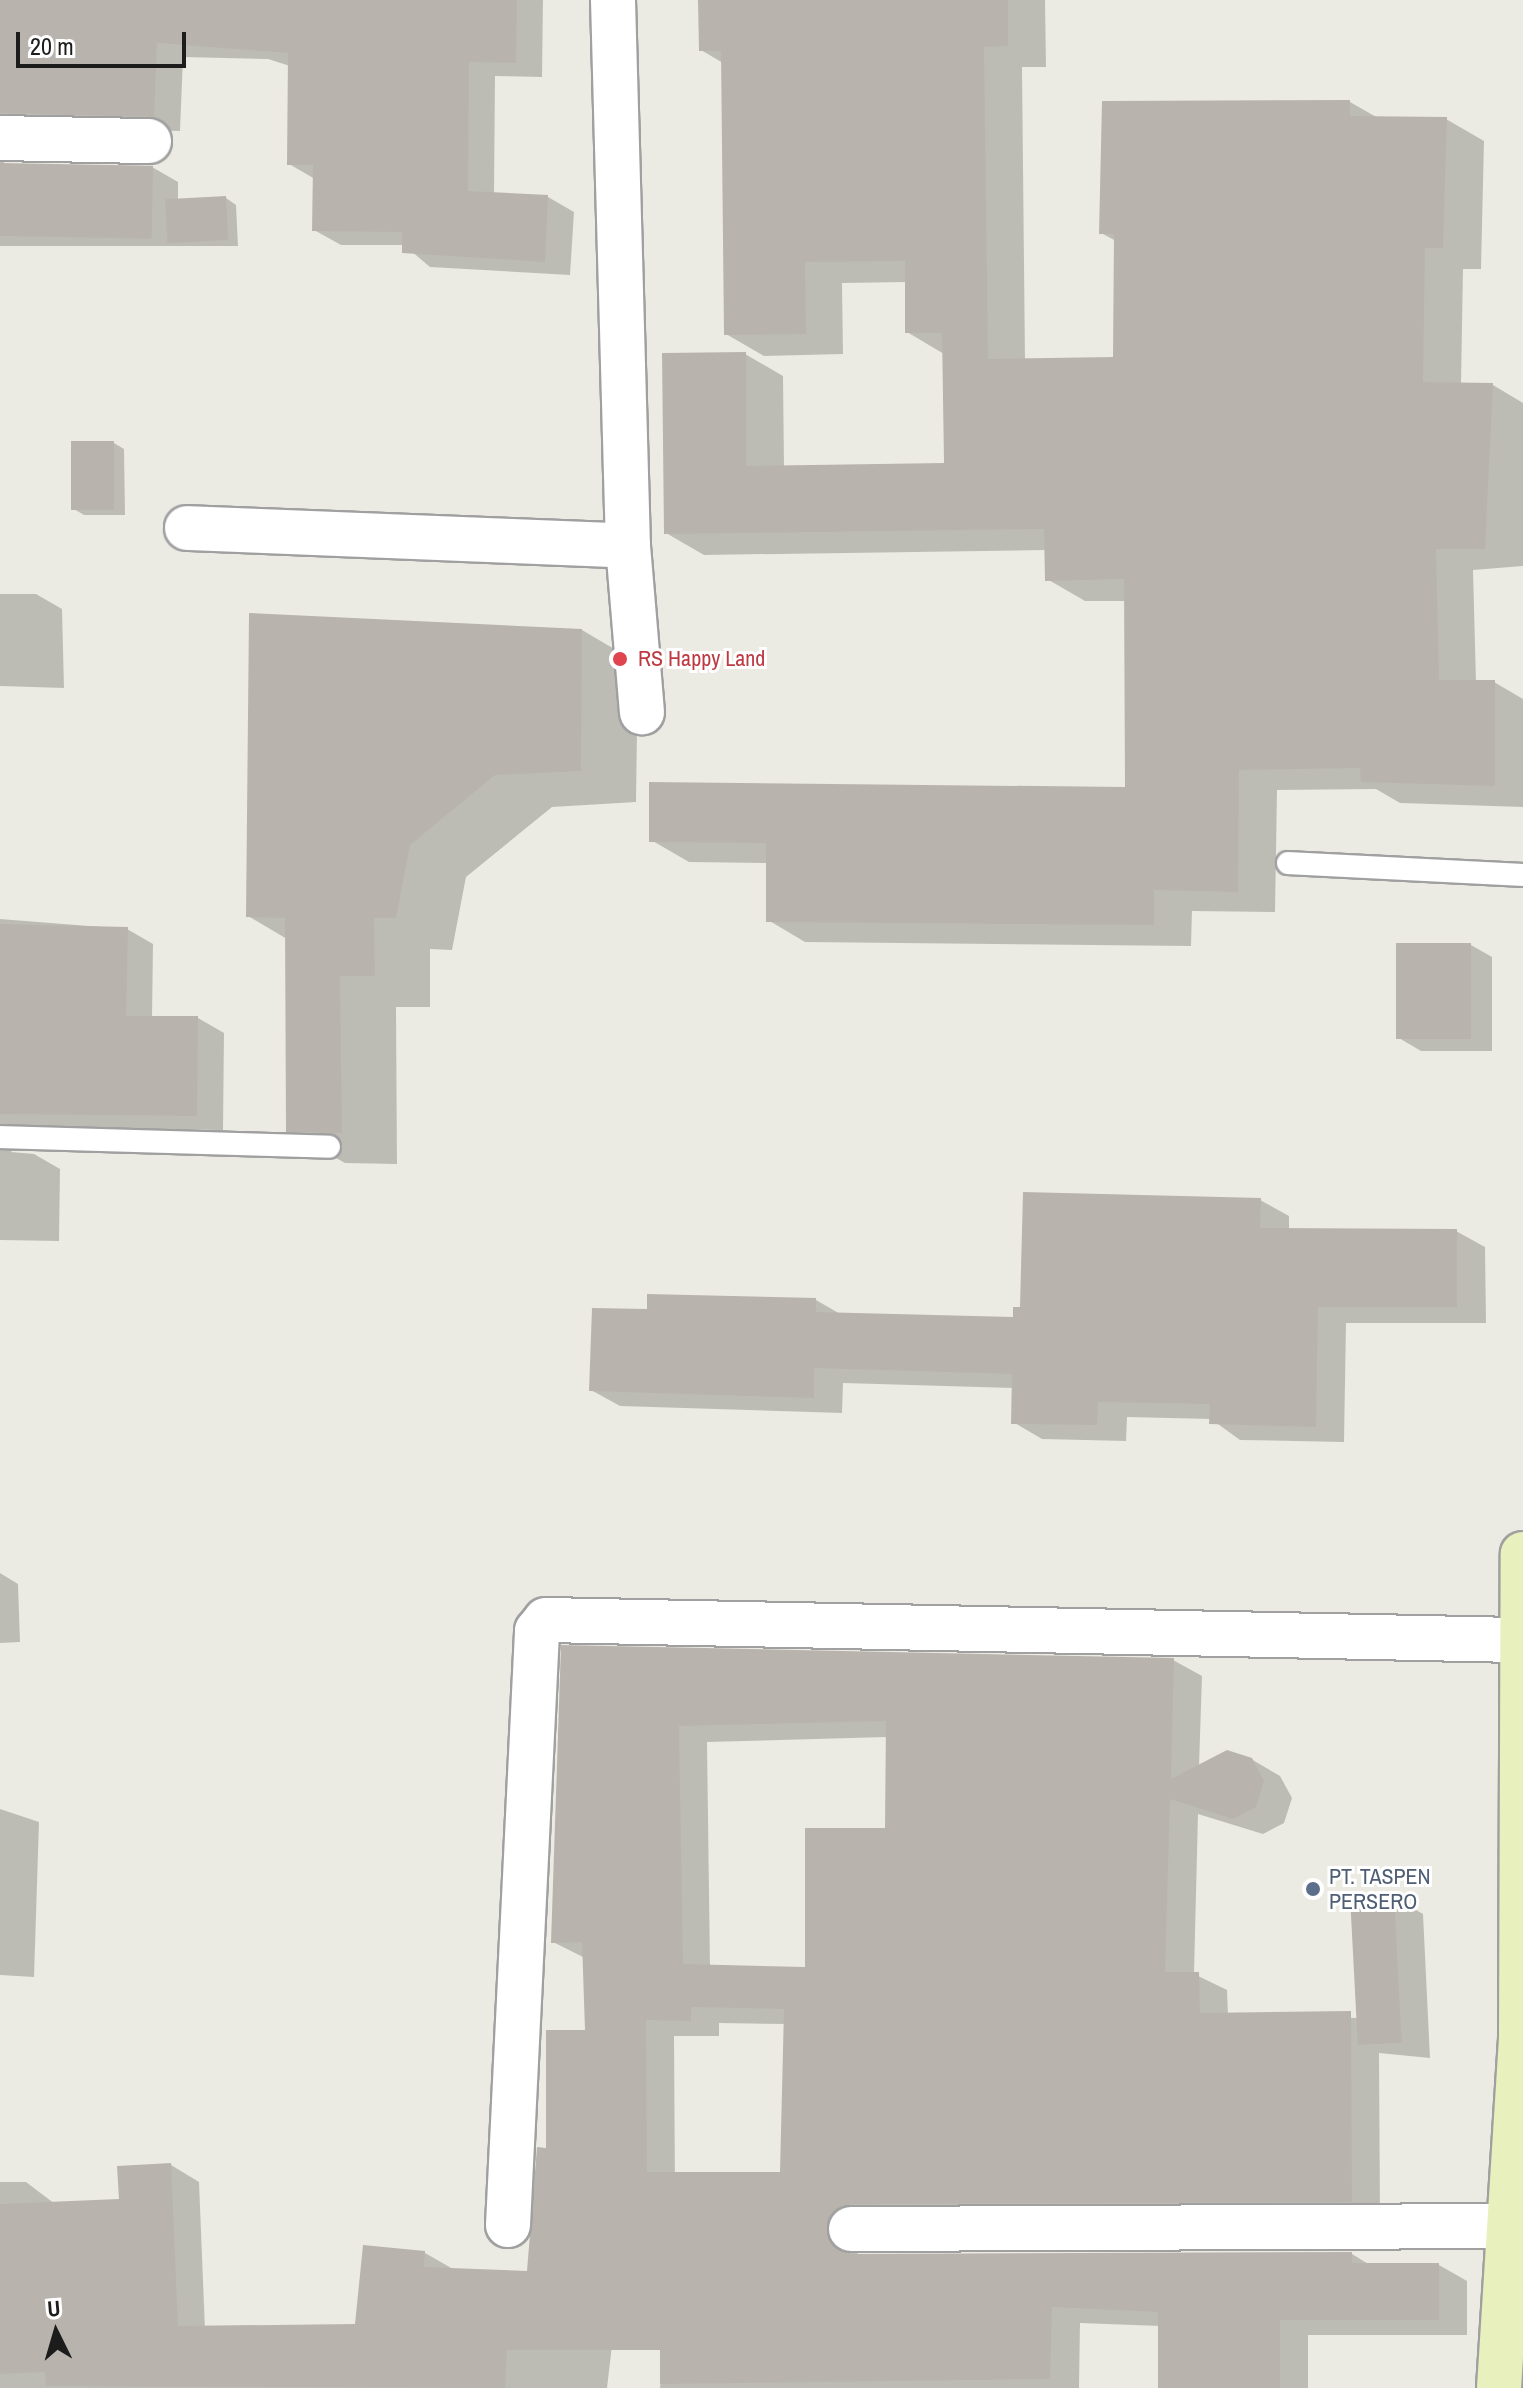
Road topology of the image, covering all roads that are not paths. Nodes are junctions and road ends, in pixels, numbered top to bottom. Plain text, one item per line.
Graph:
1 (613, 0) edge
2 (0, 138) edge
3 (149, 141) dead end
4 (187, 528) dead end
5 (628, 546) junction
6 (642, 712) dead end
7 (1288, 863) dead end
8 (1523, 875) edge
9 (0, 1137) edge
10 (329, 1147) dead end
11 (1523, 1554) edge
12 (1520, 1667) edge
13 (508, 2225) dead end
14 (1510, 2226) junction
15 (851, 2229) dead end
16 (1499, 2388) edge

1 - 5 street
2 - 3 street
4 - 5 street
5 - 6 street
7 - 8 lane
9 - 10 lane
11 - 12 main road
12 - 13 street
12 - 14 main road
14 - 15 street
14 - 16 main road

